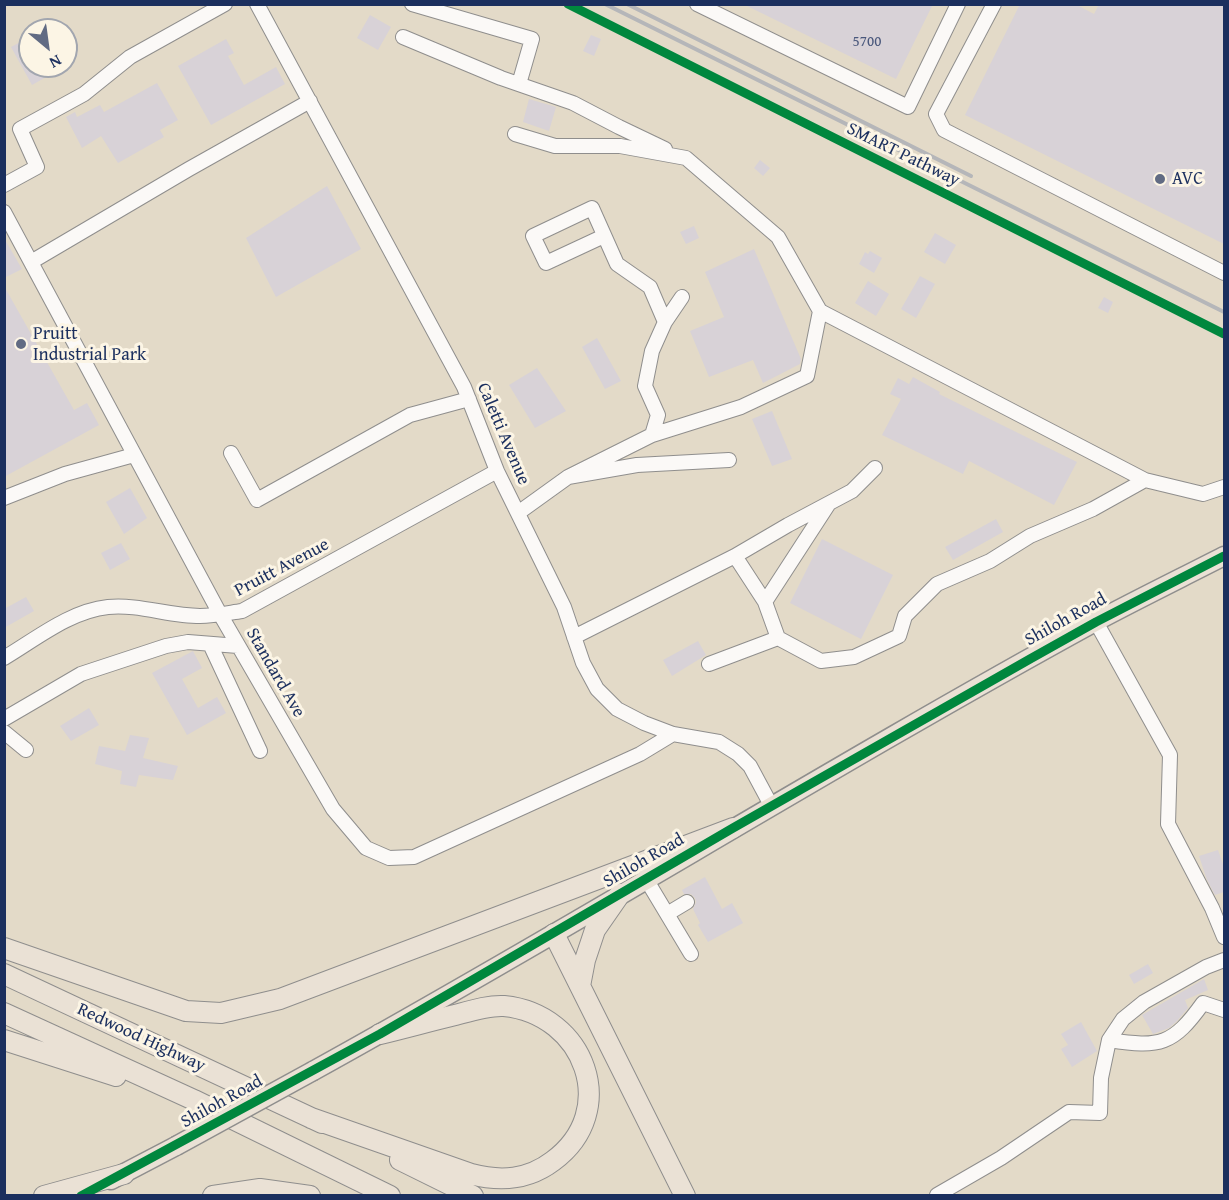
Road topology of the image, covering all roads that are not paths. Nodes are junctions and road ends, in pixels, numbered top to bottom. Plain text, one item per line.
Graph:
1 (225, 4) edge
2 (257, 4) edge
3 (412, 4) edge
4 (697, 4) edge
5 (958, 4) edge
6 (994, 4) edge
7 (404, 37) dead end
8 (519, 84) junction
9 (310, 101) junction
10 (515, 134) dead end
11 (686, 158) junction
12 (4, 185) edge
13 (4, 212) edge
14 (604, 236) junction
15 (31, 262) junction
16 (1224, 273) edge
17 (682, 297) dead end
18 (820, 311) junction
19 (665, 322) junction
20 (469, 399) junction
21 (652, 435) junction
22 (231, 453) dead end
23 (134, 455) junction
24 (729, 460) dead end
25 (875, 468) dead end
26 (497, 471) junction
27 (568, 477) junction
28 (1145, 480) junction
29 (1224, 487) edge
30 (4, 498) edge
31 (829, 503) junction
32 (518, 513) junction
33 (735, 555) junction
34 (1224, 556) edge
35 (765, 602) junction
36 (220, 614) junction
37 (1096, 622) junction
38 (574, 637) junction
39 (778, 638) junction
40 (210, 644) junction
41 (238, 646) junction
42 (4, 658) edge
43 (709, 664) dead end
44 (4, 719) edge
45 (4, 732) edge
46 (674, 734) junction
47 (26, 750) dead end
48 (260, 752) dead end
49 (772, 807) junction
50 (733, 828) junction
51 (646, 879) junction
52 (620, 894) junction
53 (687, 903) dead end
54 (667, 914) junction
55 (554, 934) junction
56 (1224, 937) edge
57 (4, 948) edge
58 (691, 954) dead end
59 (1224, 960) edge
60 (4, 974) edge
61 (580, 986) junction
62 (1224, 1010) edge
63 (4, 1013) edge
64 (380, 1034) junction
65 (4, 1040) edge
66 (1110, 1040) junction
67 (194, 1100) junction
68 (311, 1118) junction
69 (124, 1174) junction
70 (937, 1195) edge
71 (44, 1196) edge
72 (81, 1196) edge
73 (213, 1196) edge
74 (310, 1196) edge
75 (390, 1196) edge
76 (473, 1196) edge
77 (685, 1196) edge

1 - 12 street
2 - 9 street, Caletti Avenue
3 - 8 street
4 - 5 street
6 - 16 street
7 - 8 street
8 - 11 street
9 - 15 street
9 - 20 street, Caletti Avenue
10 - 11 street
11 - 18 street
13 - 15 street, Standard Ave
14 - 14 street
14 - 19 street
15 - 23 street, Standard Ave
17 - 19 street
18 - 21 street
18 - 28 street
19 - 21 street
20 - 22 street
20 - 26 street, Caletti Avenue
21 - 27 street
23 - 30 street
23 - 36 street, Standard Ave
24 - 27 street
25 - 31 street
26 - 32 street, Caletti Avenue
26 - 36 street, Pruitt Avenue
27 - 32 street
28 - 29 street
28 - 39 street
31 - 33 street
31 - 35 street
32 - 38 street, Caletti Avenue
33 - 35 street
33 - 38 street
34 - 37 main road, Shiloh Road
35 - 39 street
36 - 41 street, Standard Ave
36 - 42 street, Pruitt Avenue
37 - 49 main road, Shiloh Road
37 - 56 street
38 - 46 street, Caletti Avenue
39 - 43 street
40 - 41 street
40 - 44 street
40 - 48 street
41 - 46 street, Standard Ave
45 - 47 street
46 - 49 street, Caletti Avenue
49 - 50 main road, Shiloh Road
50 - 51 main road, Shiloh Road
50 - 57 highway
51 - 52 main road, Shiloh Road
51 - 54 street
52 - 55 main road, Shiloh Road
52 - 61 highway
53 - 54 street
54 - 58 street
55 - 61 highway
55 - 64 main road, Shiloh Road
59 - 66 street
60 - 68 highway, Redwood Highway
61 - 77 highway
62 - 66 street
63 - 67 highway, Redwood Highway
64 - 68 highway
64 - 69 main road, Shiloh Road, bridge
65 - 67 highway
66 - 70 street
67 - 75 highway, Redwood Highway
68 - 76 highway, Redwood Highway
69 - 71 highway
69 - 72 main road, Shiloh Road
73 - 74 highway

